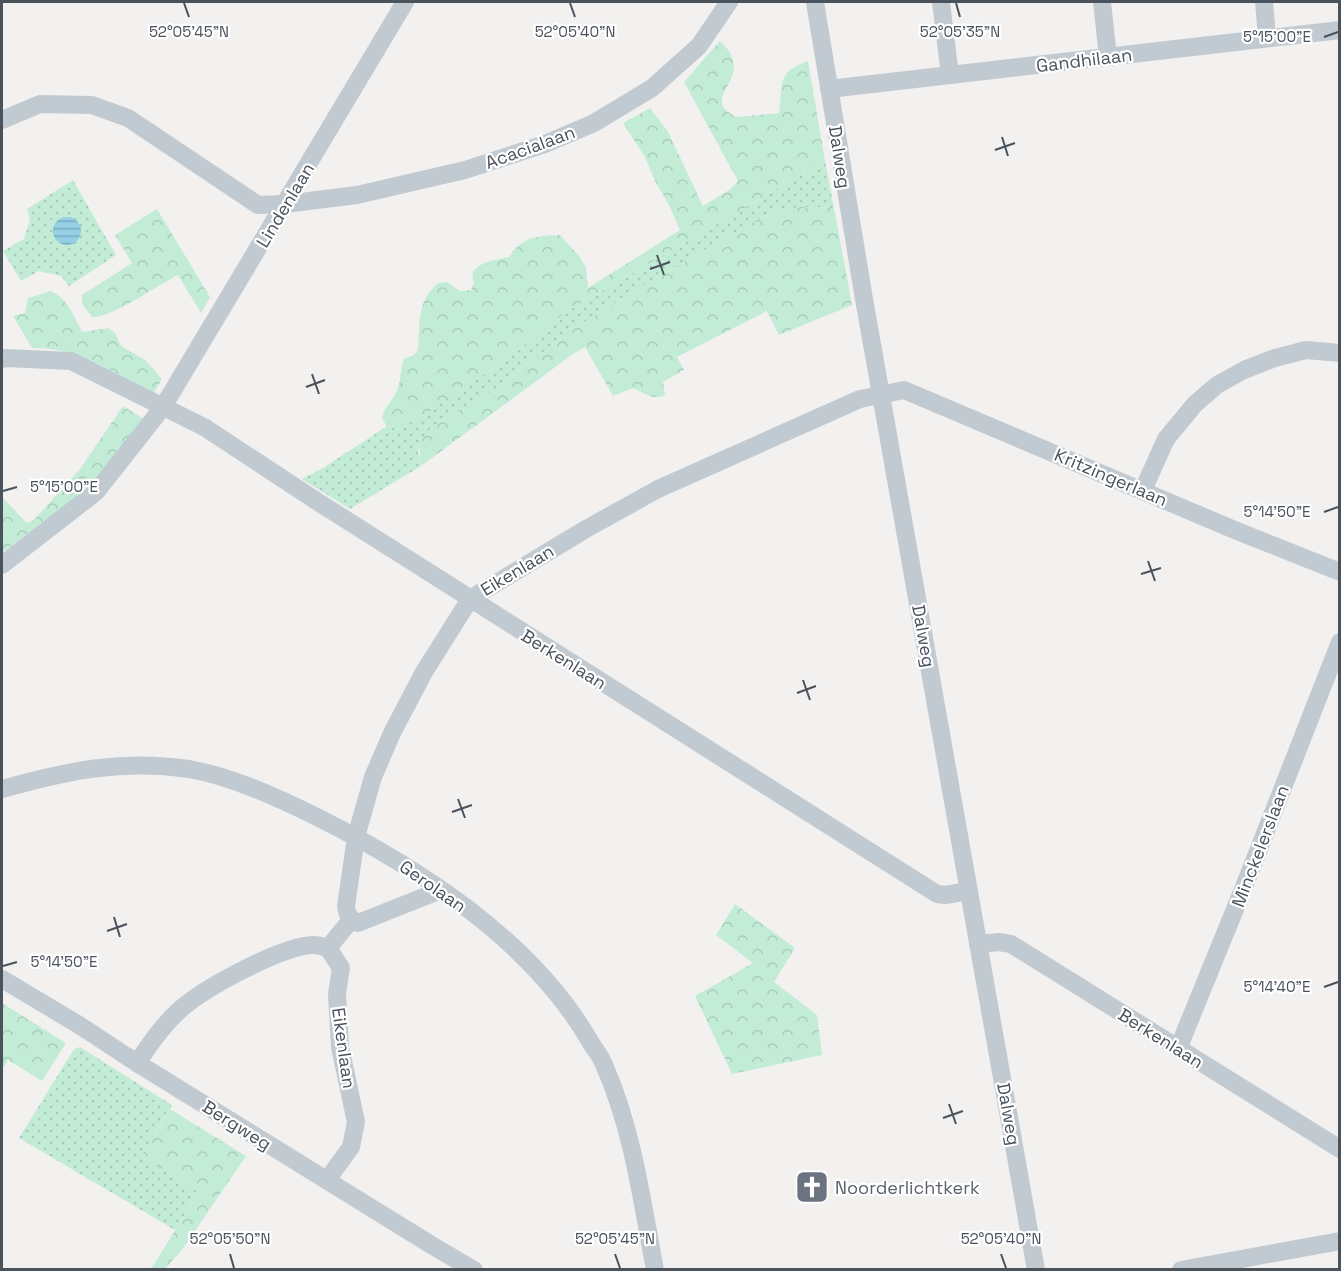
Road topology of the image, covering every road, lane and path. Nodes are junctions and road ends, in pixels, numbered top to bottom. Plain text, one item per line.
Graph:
1 (405, 2) edge
2 (729, 2) edge
3 (815, 2) edge
4 (941, 2) edge
5 (1102, 2) edge
6 (1264, 2) edge
7 (1340, 30) edge
8 (1267, 38) junction
9 (1108, 57) junction
10 (950, 75) junction
11 (829, 89) junction
12 (2, 120) edge
13 (285, 204) junction
14 (1340, 353) edge
15 (2, 359) edge
16 (881, 393) junction
17 (164, 407) junction
18 (1143, 490) junction
19 (2, 566) edge
20 (1340, 572) edge
21 (470, 599) junction
22 (1340, 642) edge
23 (2, 789) edge
24 (356, 837) junction
25 (441, 890) junction
26 (969, 891) junction
27 (351, 920) junction
28 (978, 944) junction
29 (328, 948) junction
30 (2, 979) edge
31 (1178, 1049) junction
32 (137, 1063) junction
33 (1340, 1149) edge
34 (327, 1180) junction
35 (1340, 1242) edge
36 (474, 1269) edge
37 (655, 1269) edge
38 (1036, 1269) edge
39 (1181, 1269) edge

1 - 13 street, Lindenlaan
2 - 13 street, Acacialaan
3 - 11 street, Dalweg
4 - 10 street
5 - 9 street
6 - 8 street
7 - 8 street, Gandhilaan
8 - 9 street, Gandhilaan
9 - 10 street, Gandhilaan
10 - 11 street, Gandhilaan
11 - 16 street, Dalweg
12 - 13 street, Acacialaan
13 - 17 street, Lindenlaan
14 - 18 street
15 - 17 street, Berkenlaan
16 - 18 street, Kritzingerlaan
16 - 21 street, Eikenlaan
16 - 26 street, Dalweg
17 - 19 street, Lindenlaan
17 - 21 street, Berkenlaan
18 - 20 street, Kritzingerlaan
21 - 24 street, Eikenlaan
21 - 26 street, Berkenlaan
22 - 31 street, Minckelerslaan
23 - 24 street, Gerolaan
24 - 25 street, Gerolaan
24 - 27 street, Eikenlaan
25 - 27 street
25 - 37 street, Gerolaan
26 - 28 street, Dalweg
27 - 29 street
28 - 31 street, Berkenlaan
28 - 38 street, Dalweg
29 - 32 street
29 - 34 street, Eikenlaan
30 - 32 street, Bergweg
31 - 33 street, Berkenlaan
32 - 34 street, Bergweg
34 - 36 street, Bergweg
35 - 39 street

